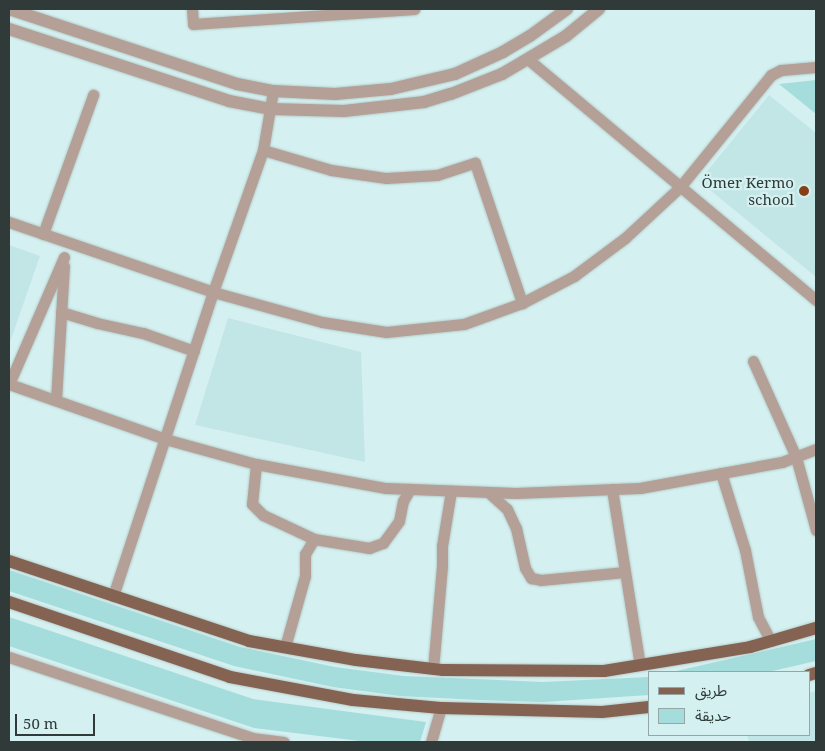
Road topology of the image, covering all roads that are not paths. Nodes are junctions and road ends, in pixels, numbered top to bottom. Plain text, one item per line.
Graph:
1 (9, 9) edge
2 (192, 9) edge
3 (414, 9) edge
4 (567, 9) edge
5 (599, 9) edge
6 (9, 29) edge
7 (72, 30) junction
8 (66, 48) junction
9 (529, 60) junction
10 (816, 67) edge
11 (273, 91) junction
12 (93, 95) dead end
13 (271, 109) junction
14 (263, 150) junction
15 (680, 187) junction
16 (9, 222) edge
17 (43, 234) junction
18 (65, 241) junction
19 (64, 257) junction
20 (213, 292) junction
21 (816, 300) edge
22 (522, 303) junction
23 (61, 312) junction
24 (194, 351) junction
25 (753, 361) dead end
26 (56, 400) junction
27 (165, 439) junction
28 (816, 448) edge
29 (796, 457) junction
30 (256, 464) junction
31 (721, 473) junction
32 (410, 489) junction
33 (612, 489) junction
34 (451, 490) junction
35 (488, 492) junction
36 (816, 530) edge
37 (314, 539) junction
38 (9, 561) edge
39 (625, 572) junction
40 (113, 596) junction
41 (9, 602) edge
42 (816, 628) edge
43 (771, 641) junction
44 (285, 647) junction
45 (9, 657) edge
46 (640, 665) junction
47 (433, 669) junction
48 (648, 707) edge
49 (441, 708) junction
50 (284, 742) edge
51 (431, 742) edge

1 - 7 street
2 - 3 street
4 - 11 street
5 - 9 street
6 - 8 street
7 - 8 street
7 - 11 street
8 - 13 street
9 - 13 street
9 - 15 street
10 - 15 street
11 - 13 street
12 - 17 street
13 - 14 street
14 - 20 street
14 - 22 street
15 - 21 street
15 - 22 street
16 - 17 street
17 - 18 street
18 - 19 street
18 - 20 street
19 - 23 street
19 - 26 street
20 - 22 street
20 - 24 street
23 - 24 street
23 - 26 street
24 - 27 street
25 - 29 street
26 - 27 street
27 - 30 street
27 - 40 street
28 - 29 street
29 - 31 street
29 - 36 street
30 - 32 street
30 - 37 street
31 - 33 street
31 - 43 street
32 - 34 street
32 - 37 street
33 - 35 street
33 - 39 street
34 - 35 street
34 - 47 street
35 - 39 street
37 - 44 street
38 - 40 main road
39 - 46 street
40 - 44 main road
41 - 49 main road
42 - 43 main road
43 - 46 main road
44 - 47 main road
45 - 50 street
46 - 47 main road
48 - 49 main road
49 - 51 street

